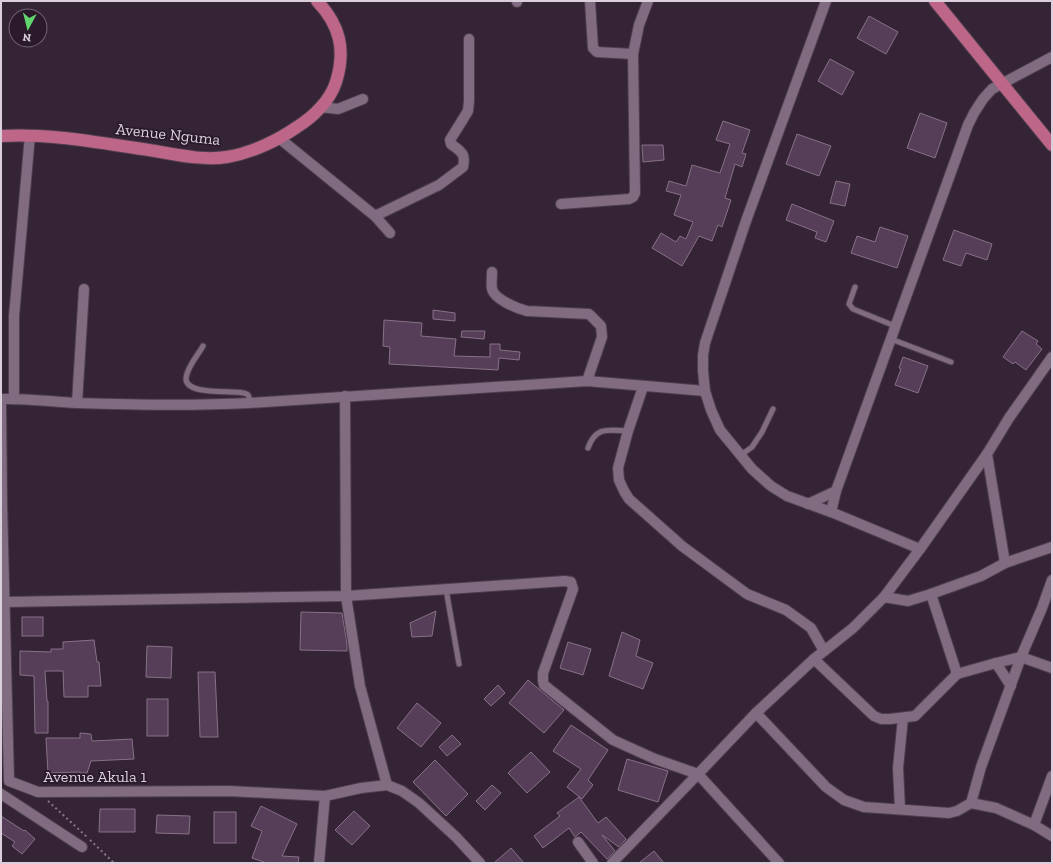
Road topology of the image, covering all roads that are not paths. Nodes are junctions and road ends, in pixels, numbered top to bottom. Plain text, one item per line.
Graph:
1 (317, 1) edge
2 (590, 1) edge
3 (648, 1) edge
4 (826, 1) edge
5 (935, 1) edge
6 (469, 39) dead end
7 (633, 54) junction
8 (1052, 57) edge
9 (1001, 84) junction
10 (363, 99) dead end
11 (320, 107) junction
12 (30, 135) junction
13 (1, 136) edge
14 (279, 138) junction
15 (1052, 145) edge
16 (561, 204) dead end
17 (374, 216) junction
18 (390, 233) dead end
19 (492, 272) dead end
20 (855, 287) dead end
21 (84, 289) dead end
22 (895, 326) junction
23 (891, 339) junction
24 (204, 346) dead end
25 (1052, 357) edge
26 (951, 362) dead end
27 (587, 381) junction
28 (643, 387) junction
29 (705, 391) junction
30 (345, 396) junction
31 (14, 398) junction
32 (1, 399) edge
33 (77, 402) junction
34 (249, 403) junction
35 (1, 405) edge
36 (773, 409) dead end
37 (628, 431) junction
38 (588, 448) dead end
39 (987, 454) junction
40 (741, 455) junction
41 (836, 491) junction
42 (808, 504) junction
43 (831, 512) junction
44 (1052, 547) edge
45 (920, 549) junction
46 (1005, 563) junction
47 (1052, 580) edge
48 (446, 589) junction
49 (931, 594) junction
50 (346, 596) junction
51 (884, 597) junction
52 (4, 602) junction
53 (824, 650) junction
54 (1021, 658) junction
55 (814, 659) junction
56 (996, 663) junction
57 (459, 664) dead end
58 (1052, 668) edge
59 (957, 674) junction
60 (1011, 686) junction
61 (756, 713) junction
62 (903, 718) junction
63 (698, 774) junction
64 (1052, 776) edge
65 (9, 780) junction
66 (387, 785) junction
67 (2, 794) edge
68 (325, 796) junction
69 (971, 803) junction
70 (900, 809) junction
71 (1034, 825) junction
72 (1052, 836) edge
73 (578, 842) dead end
74 (82, 847) dead end
75 (319, 863) edge
76 (480, 863) edge
77 (593, 863) edge
78 (612, 863) edge
79 (779, 863) edge

1 - 11 main road, Avenue Nguma
2 - 7 street
3 - 7 street
4 - 29 street
5 - 9 main road
6 - 17 street
7 - 16 street
8 - 9 street
9 - 15 main road
9 - 22 street
10 - 11 street
11 - 14 main road, Avenue Nguma
12 - 13 main road, Avenue Nguma
12 - 14 main road, Avenue Nguma
12 - 31 street
14 - 17 street
17 - 18 street
19 - 27 street
20 - 22 lane
21 - 33 street
22 - 23 street
23 - 26 lane
23 - 41 street
24 - 34 lane
25 - 39 street
27 - 28 street
27 - 30 street
28 - 29 street
28 - 37 street
29 - 40 street
30 - 34 street
30 - 50 street
31 - 32 street
31 - 33 street
33 - 34 street
35 - 52 street
36 - 40 lane
37 - 38 lane
37 - 53 street
39 - 45 street
39 - 46 street
40 - 42 street
41 - 42 street
41 - 43 street
42 - 43 street
43 - 45 street
44 - 46 street
45 - 51 street
46 - 49 street
47 - 54 street
48 - 50 street
48 - 57 lane
48 - 63 street
49 - 51 street
49 - 59 street
50 - 52 street
50 - 66 street
51 - 53 street
52 - 65 street
53 - 55 street
54 - 56 street
54 - 58 street
54 - 60 street
55 - 61 street
55 - 62 street
56 - 59 street
56 - 60 street
59 - 62 street
60 - 69 street
61 - 63 street
61 - 70 street
62 - 70 street
63 - 78 street
63 - 79 street
64 - 71 street
65 - 67 street
65 - 68 street, Avenue Akula 1
66 - 68 street, Avenue Akula 1
66 - 76 street
67 - 74 street
68 - 75 street
69 - 70 street
69 - 71 street
71 - 72 street
73 - 77 street

